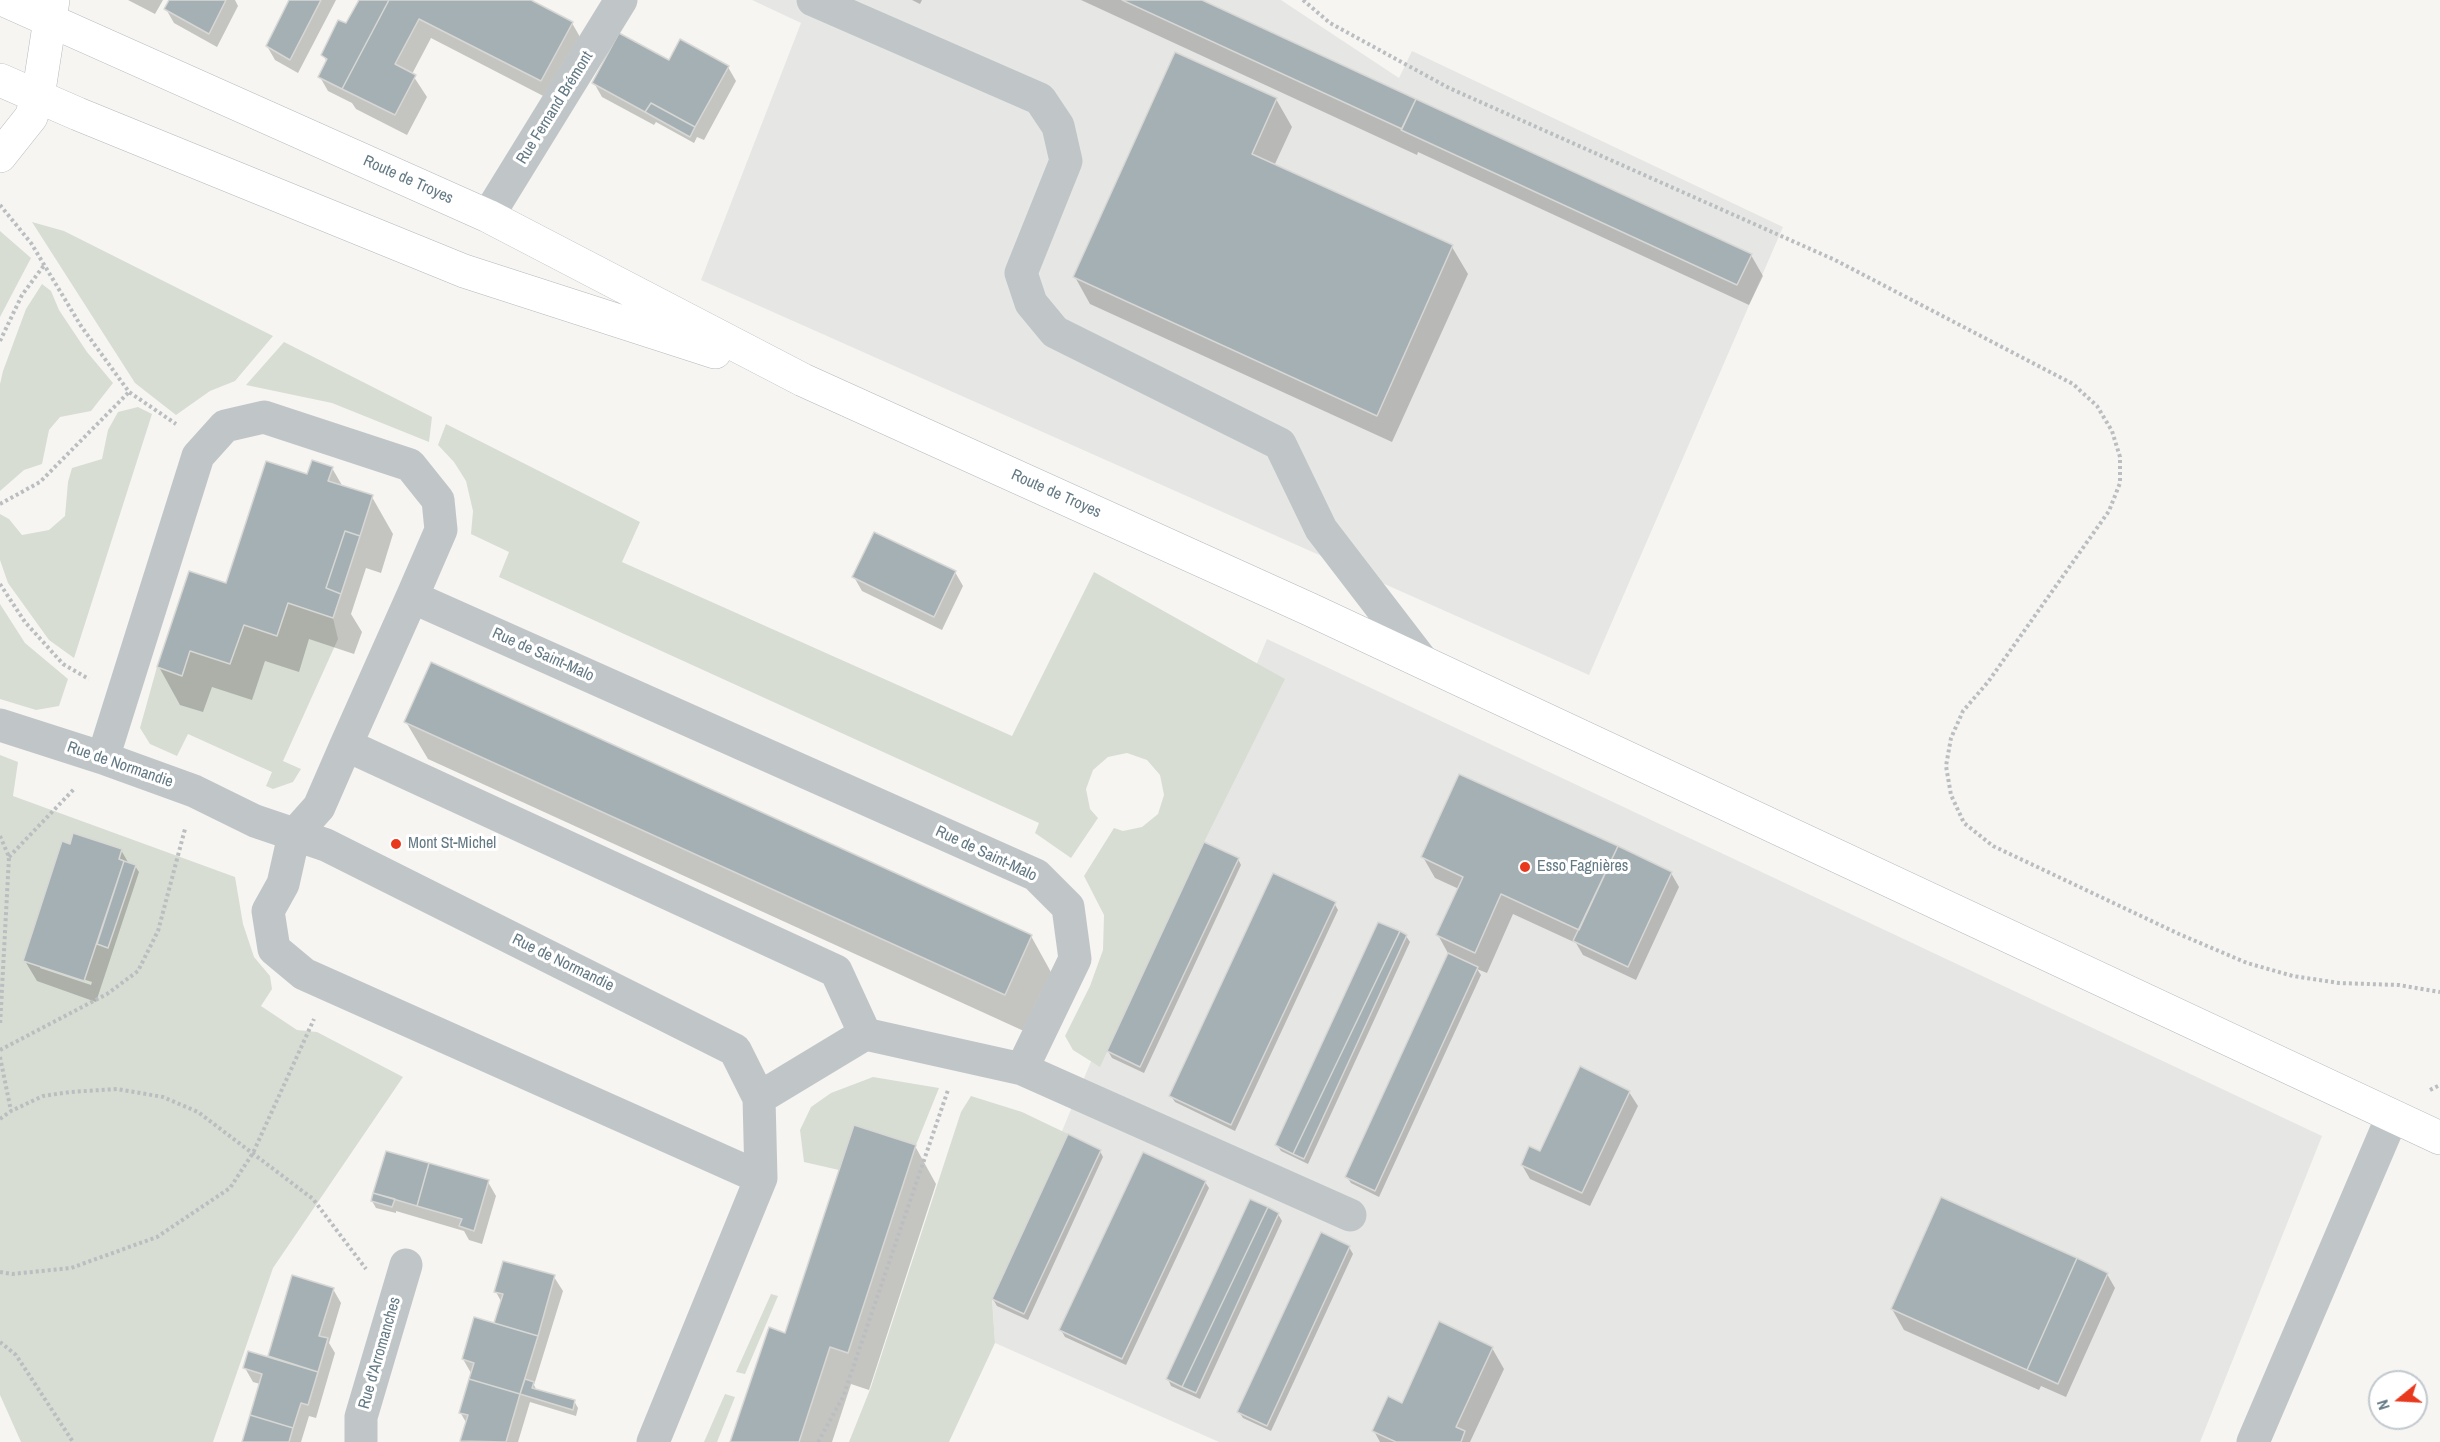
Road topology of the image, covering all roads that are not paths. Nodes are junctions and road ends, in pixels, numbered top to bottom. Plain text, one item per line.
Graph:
1 (4, 0) edge
2 (621, 0) edge
3 (813, 0) edge
4 (51, 10) edge
5 (0, 80) edge
6 (38, 97) junction
7 (0, 156) edge
8 (488, 216) junction
9 (803, 380) junction
10 (412, 597) junction
11 (1423, 662) junction
12 (0, 725) edge
13 (346, 745) junction
14 (104, 758) junction
15 (294, 835) junction
16 (865, 1034) junction
17 (1022, 1069) junction
18 (759, 1098) junction
19 (2392, 1117) junction
20 (2440, 1138) edge
21 (761, 1178) junction
22 (1350, 1215) dead end
23 (406, 1265) dead end
24 (361, 1442) edge
25 (653, 1442) edge
26 (2253, 1442) edge

1 - 4 main road, Route de Troyes
2 - 8 street, Rue Fernand Brémont
3 - 11 street
4 - 6 main road
4 - 8 main road, Route de Troyes
5 - 6 main road, Route de Troyes
6 - 7 main road
6 - 9 main road, Route de Troyes
8 - 9 main road, Route de Troyes
9 - 11 main road, Route de Troyes
10 - 13 street
10 - 14 street
10 - 17 street, Rue de Saint-Malo
11 - 19 main road, Route de Troyes
12 - 14 street, Rue de Normandie
13 - 15 street
13 - 16 street
14 - 15 street, Rue de Normandie
15 - 18 street, Rue de Normandie
15 - 21 street
16 - 17 street
16 - 18 street
17 - 22 street
18 - 21 street, Rue de Normandie
19 - 20 main road, Route de Troyes
19 - 26 street
21 - 25 street, Rue de Normandie
23 - 24 street, Rue d'Arromanches

